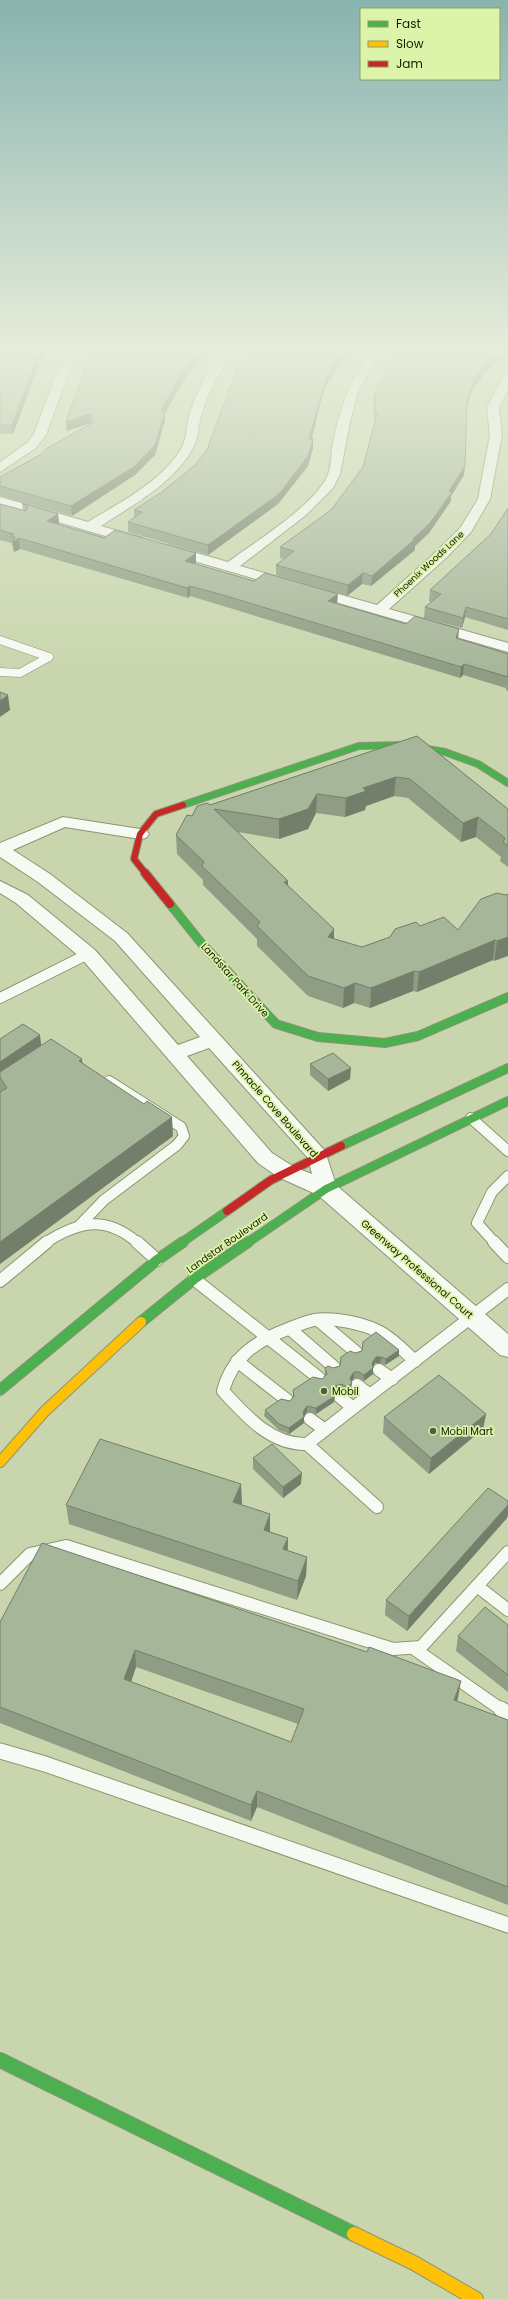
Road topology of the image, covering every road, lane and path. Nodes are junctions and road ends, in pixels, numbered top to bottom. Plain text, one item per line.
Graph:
1 (16, 456) edge
2 (181, 456) edge
3 (338, 456) edge
4 (492, 456) edge
5 (0, 468) edge
6 (0, 501) edge
7 (90, 527) junction
8 (230, 567) junction
9 (380, 610) junction
10 (0, 640) edge
11 (508, 648) edge
12 (0, 672) edge
13 (508, 783) edge
14 (140, 834) junction
15 (0, 849) edge
16 (0, 886) edge
17 (121, 937) junction
18 (88, 954) junction
19 (508, 997) edge
20 (0, 998) edge
21 (213, 1038) junction
22 (175, 1053) junction
23 (508, 1068) edge
24 (102, 1077) edge
25 (508, 1101) edge
26 (471, 1118) junction
27 (508, 1150) edge
28 (318, 1156) junction
29 (286, 1172) junction
30 (508, 1176) edge
31 (326, 1189) junction
32 (79, 1226) junction
33 (508, 1257) edge
34 (157, 1260) junction
35 (194, 1279) junction
36 (0, 1280) edge
37 (508, 1289) edge
38 (473, 1318) junction
39 (317, 1320) junction
40 (290, 1329) junction
41 (268, 1336) junction
42 (508, 1348) edge
43 (356, 1352) edge
44 (237, 1361) junction
45 (415, 1361) junction
46 (334, 1367) edge
47 (379, 1370) dead end
48 (319, 1378) edge
49 (392, 1379) junction
50 (356, 1386) dead end
51 (0, 1390) edge
52 (370, 1395) junction
53 (340, 1397) dead end
54 (287, 1400) edge
55 (353, 1408) junction
56 (310, 1419) dead end
57 (325, 1430) junction
58 (307, 1444) junction
59 (0, 1462) edge
60 (377, 1507) dead end
61 (508, 1552) edge
62 (0, 1584) edge
63 (477, 1586) junction
64 (508, 1610) edge
65 (413, 1648) junction
66 (508, 1714) edge
67 (0, 1751) edge
68 (508, 1925) edge
69 (0, 2060) edge
70 (476, 2299) edge

1 - 5 street
2 - 7 street
3 - 8 street
4 - 9 street, Phoenix Woods Lane
6 - 7 street
7 - 8 street
8 - 9 street
9 - 11 street
10 - 12 lane
13 - 14 main road, Landstar Park Drive
14 - 15 street
14 - 19 main road, Landstar Park Drive
15 - 17 street, Pinnacle Cove Boulevard
16 - 18 street
17 - 18 street
17 - 21 street, Pinnacle Cove Boulevard
18 - 20 lane
18 - 22 street
21 - 22 street
21 - 28 street, Pinnacle Cove Boulevard
22 - 29 street
23 - 28 main road
24 - 32 lane
25 - 26 main road, Landstar Boulevard
26 - 27 lane
26 - 31 main road, Landstar Boulevard
28 - 29 main road
28 - 31 street, Pinnacle Cove Boulevard
29 - 31 street
29 - 34 main road
30 - 33 lane
31 - 35 main road, Landstar Boulevard
31 - 38 street, Greenway Professional Court
32 - 34 lane
32 - 36 lane
34 - 51 main road
35 - 41 lane
35 - 59 main road, Landstar Boulevard
37 - 38 lane
38 - 42 street, Greenway Professional Court
38 - 45 lane
39 - 40 lane
39 - 43 lane
39 - 45 lane
40 - 41 lane
40 - 46 lane
41 - 44 lane
41 - 48 lane
44 - 54 lane
44 - 58 lane
45 - 49 lane
47 - 49 lane
49 - 52 lane
50 - 52 lane
52 - 55 lane
53 - 55 lane
55 - 57 lane
56 - 57 lane
57 - 58 lane
58 - 60 lane
61 - 63 lane
62 - 65 lane
63 - 64 lane
63 - 65 lane
65 - 66 lane
67 - 68 lane
69 - 70 main road

